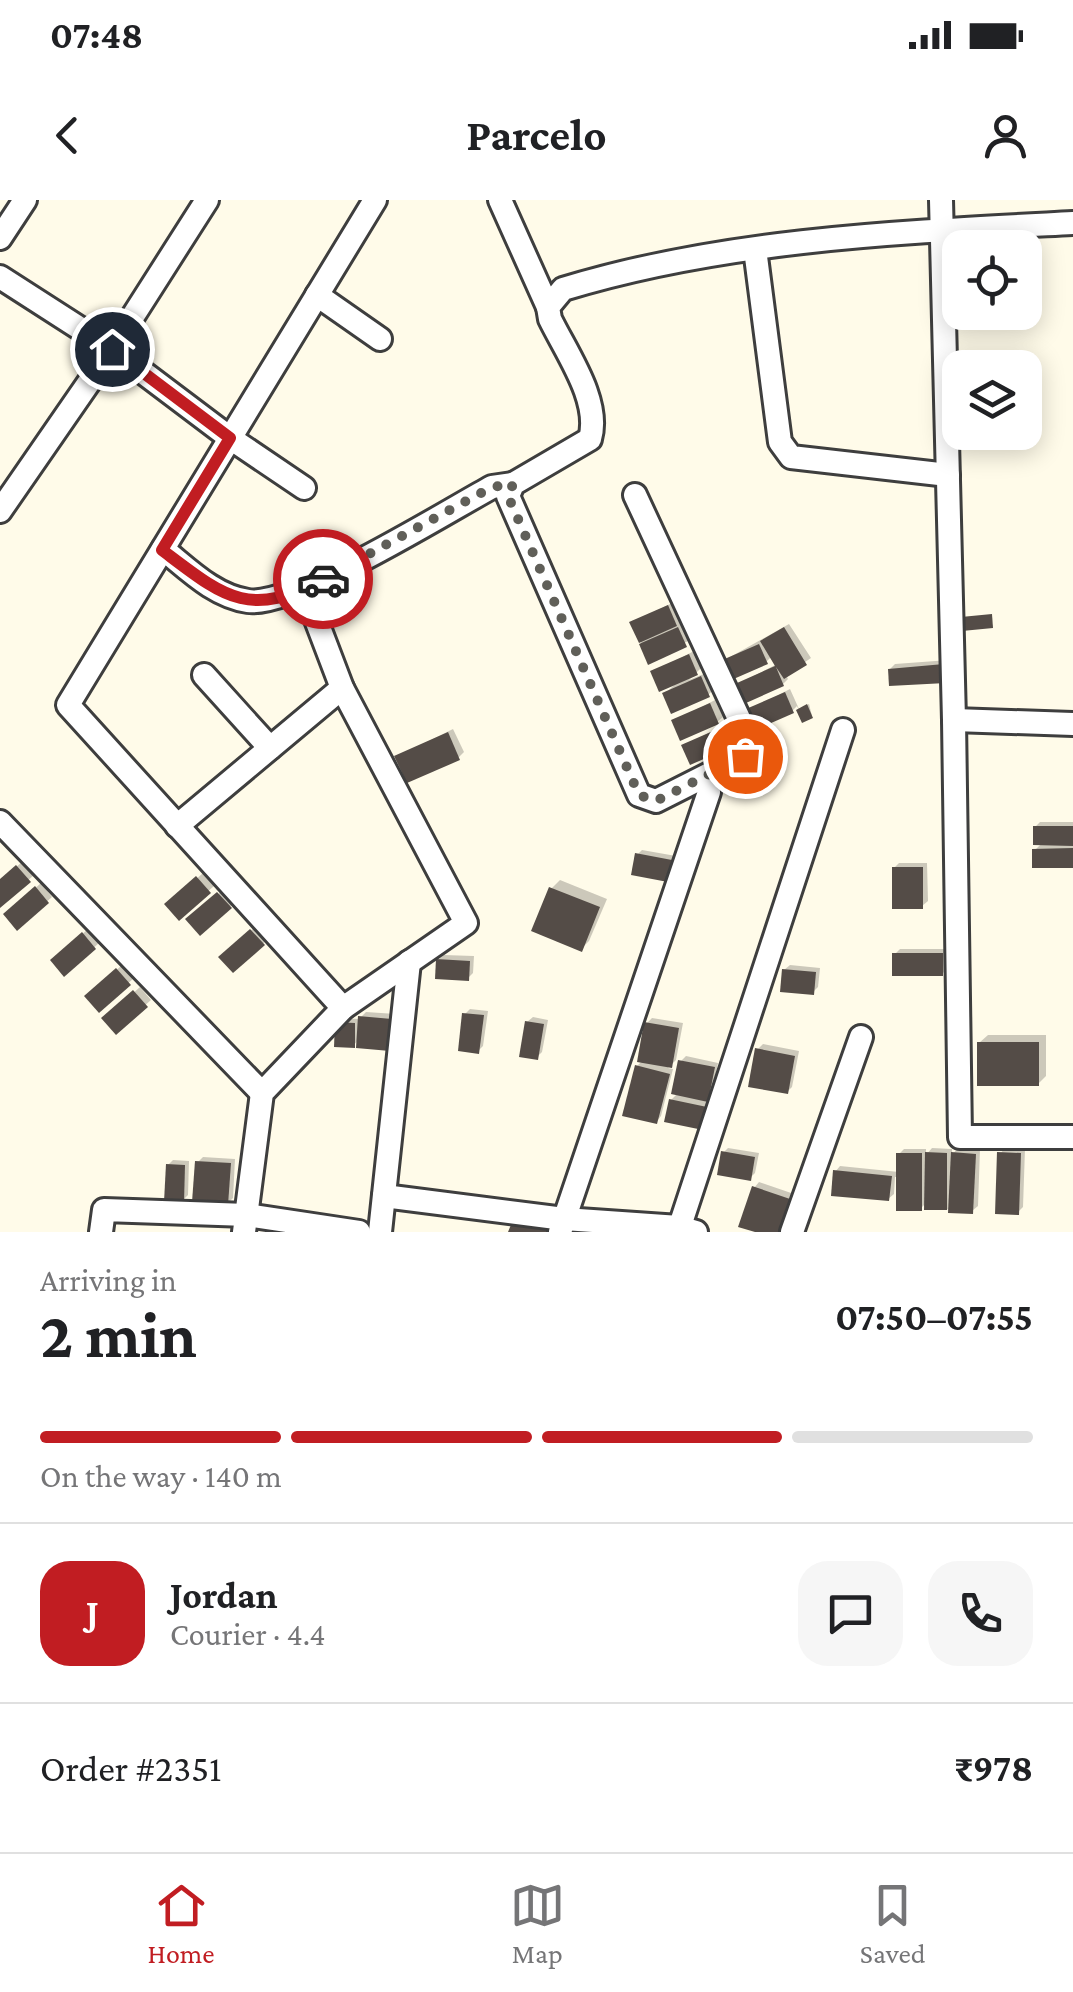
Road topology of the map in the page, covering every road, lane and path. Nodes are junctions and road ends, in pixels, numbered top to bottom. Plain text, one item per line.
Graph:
1 (25, 200) edge
2 (206, 200) edge
3 (375, 200) edge
4 (500, 200) edge
5 (941, 200) edge
6 (1073, 223) edge
7 (942, 230) junction
8 (0, 238) edge
9 (755, 249) junction
10 (0, 277) edge
11 (317, 295) junction
12 (548, 306) junction
13 (944, 330) edge
14 (380, 339) dead end
15 (112, 349) junction
16 (230, 438) junction
17 (948, 474) junction
18 (513, 484) junction
19 (304, 488) dead end
20 (634, 495) dead end
21 (0, 511) edge
22 (162, 550) junction
23 (315, 617) dead end
24 (204, 675) dead end
25 (342, 688) junction
26 (954, 720) junction
27 (1073, 724) edge
28 (843, 730) dead end
29 (270, 748) junction
30 (709, 792) dead end
31 (0, 822) edge
32 (178, 826) junction
33 (409, 962) junction
34 (342, 1008) junction
35 (861, 1037) dead end
36 (262, 1093) junction
37 (1073, 1137) edge
38 (384, 1196) junction
39 (245, 1224) edge
40 (562, 1225) edge
41 (684, 1230) edge
42 (101, 1232) edge
43 (359, 1232) edge
44 (380, 1232) edge
45 (792, 1232) edge

1 - 8 street
2 - 15 street
3 - 11 street
4 - 12 street
5 - 7 street
6 - 7 street
7 - 9 street
9 - 12 street
9 - 17 street
10 - 15 street
11 - 14 street
11 - 16 street
12 - 18 street
13 - 17 street
15 - 16 street
15 - 21 street
16 - 19 street
16 - 22 street
17 - 26 street
18 - 20 street
18 - 22 street
22 - 32 street
23 - 25 street
24 - 29 street
25 - 29 street
25 - 33 street
26 - 27 street
26 - 37 street
28 - 41 street
29 - 32 street
30 - 40 street
31 - 36 street
32 - 34 street
33 - 34 street
33 - 38 street
34 - 36 street
35 - 45 street
36 - 39 street
38 - 40 street
38 - 44 street
39 - 42 street
39 - 43 street
40 - 41 street

